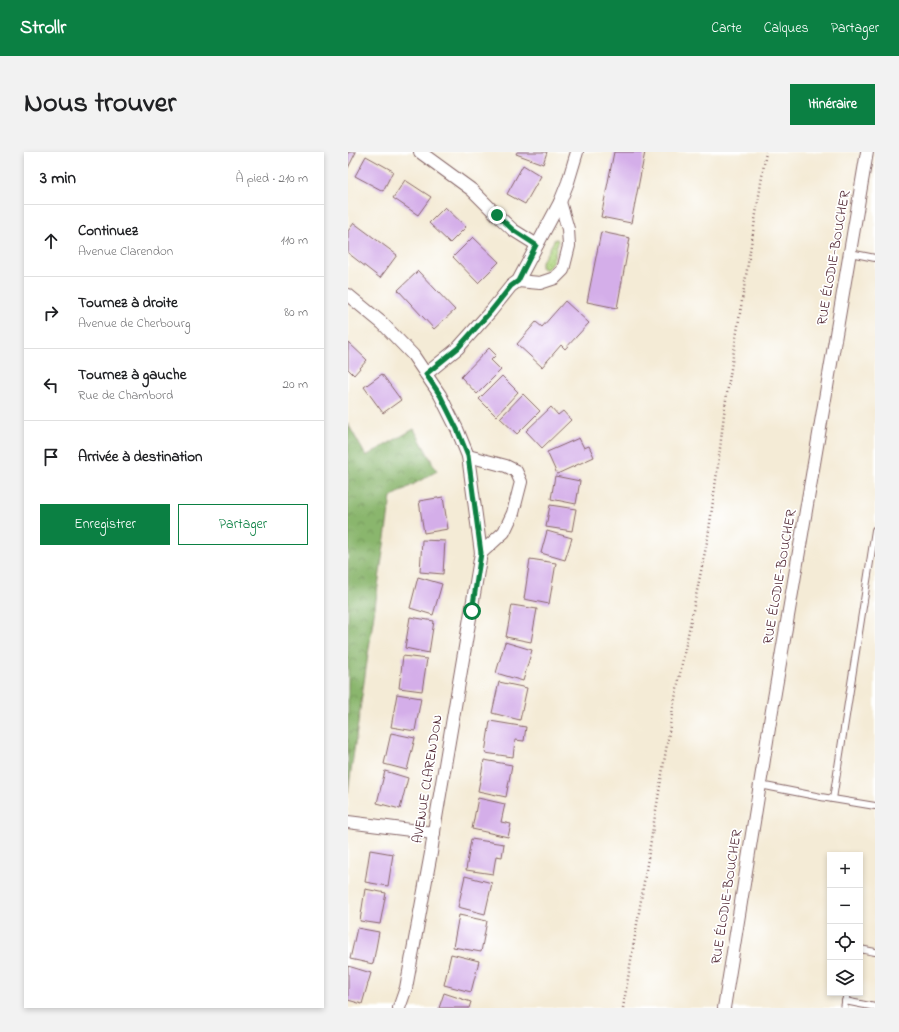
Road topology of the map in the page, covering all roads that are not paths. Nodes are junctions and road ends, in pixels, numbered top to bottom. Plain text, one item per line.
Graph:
1 (420, 152) edge
2 (577, 152) edge
3 (867, 152) edge
4 (560, 202) junction
5 (536, 245) junction
6 (850, 253) junction
7 (875, 258) edge
8 (518, 281) junction
9 (348, 295) edge
10 (426, 374) junction
11 (468, 456) junction
12 (875, 530) edge
13 (874, 546) edge
14 (481, 553) junction
15 (760, 785) junction
16 (833, 799) junction
17 (875, 806) edge
18 (348, 822) edge
19 (434, 833) junction
20 (863, 950) edge
21 (875, 952) edge
22 (846, 996) edge
23 (845, 1001) junction
24 (875, 1007) edge
25 (399, 1008) edge
26 (724, 1008) edge
27 (844, 1008) edge

1 - 5 street
2 - 4 street
3 - 6 street, RUE ÉLODIE-BOUCHER
4 - 5 street
4 - 8 street
5 - 8 street
6 - 7 lane
6 - 15 street, RUE ÉLODIE-BOUCHER
8 - 10 street
9 - 10 street, AVENUE CLARENDON
10 - 11 street, AVENUE CLARENDON
11 - 14 street, AVENUE CLARENDON
11 - 14 street
12 - 13 lane
13 - 16 lane
14 - 19 street, AVENUE CLARENDON
15 - 16 lane
15 - 26 street, RUE ÉLODIE-BOUCHER
16 - 17 lane
18 - 19 street
19 - 25 street, AVENUE CLARENDON
20 - 21 lane
22 - 23 lane
23 - 24 lane
23 - 27 lane

